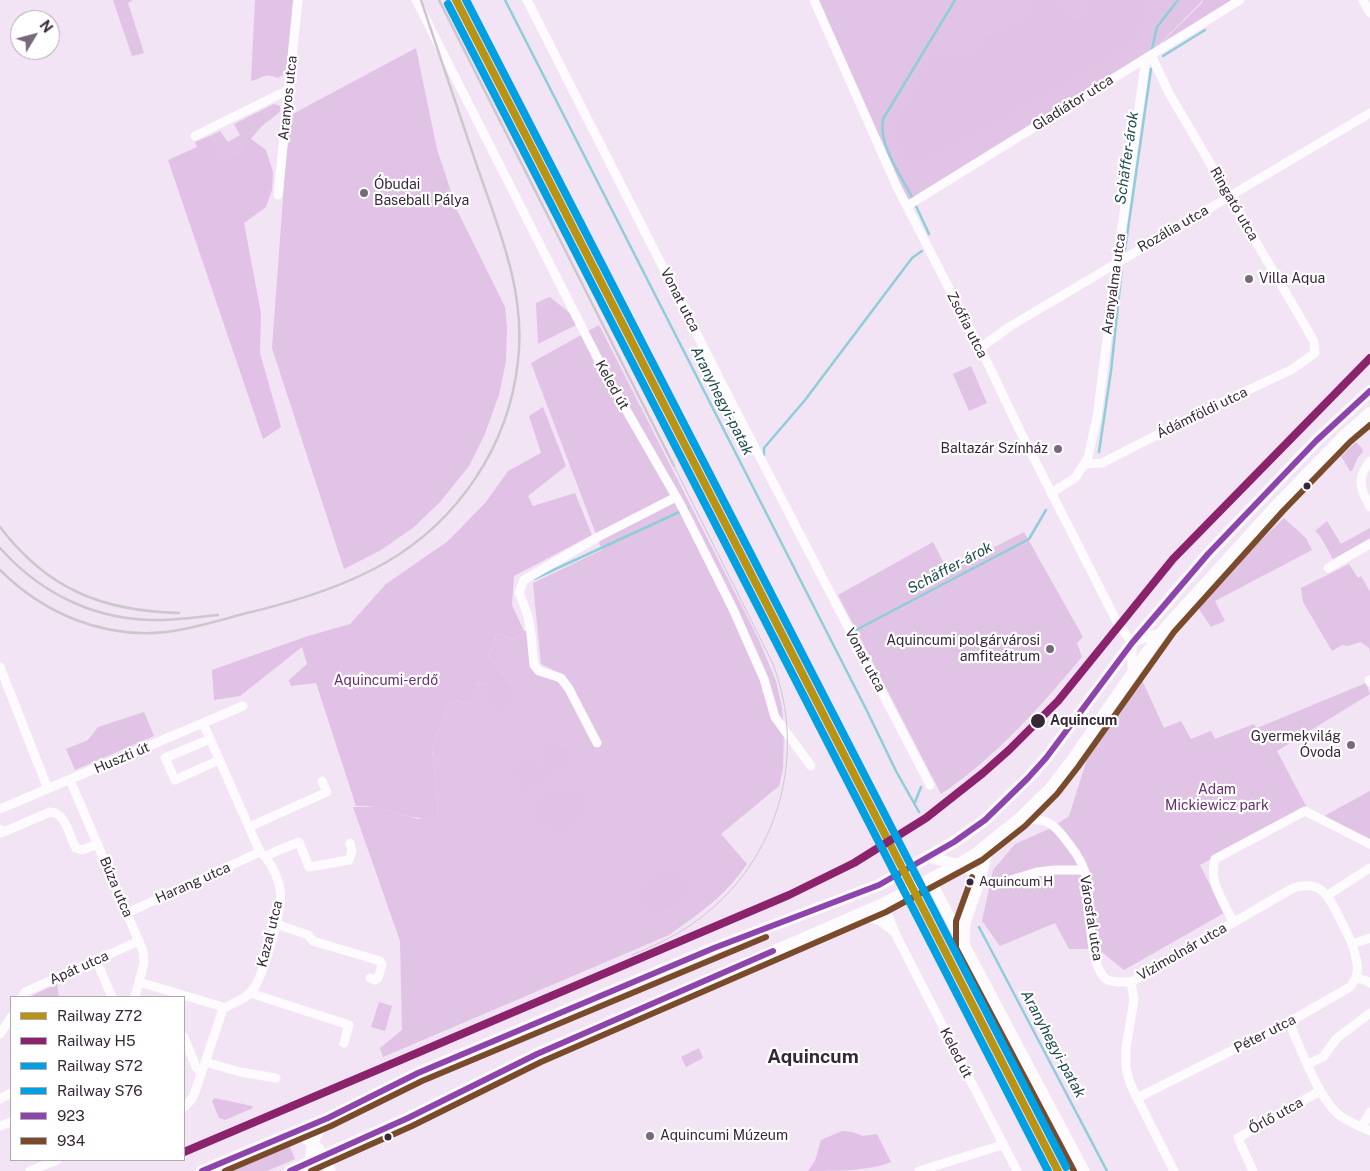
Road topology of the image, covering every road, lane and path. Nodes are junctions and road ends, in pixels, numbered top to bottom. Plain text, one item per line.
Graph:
1 (298, 0) edge
2 (416, 0) edge
3 (527, 0) edge
4 (814, 0) edge
5 (1240, 0) edge
6 (1363, 0) edge
7 (1370, 13) edge
8 (1148, 56) junction
9 (290, 89) junction
10 (1370, 113) edge
11 (195, 136) dead end
12 (278, 195) dead end
13 (1229, 196) junction
14 (907, 206) junction
15 (1116, 262) junction
16 (979, 349) junction
17 (1315, 353) joint
18 (1370, 392) edge
19 (1370, 413) edge
20 (1370, 461) edge
21 (1086, 464) junction
22 (1051, 493) junction
23 (676, 497) junction
24 (1370, 507) edge
25 (1370, 544) edge
26 (1328, 568) dead end
27 (1163, 632) junction
28 (1132, 643) junction
29 (0, 667) edge
30 (1132, 674) junction
31 (243, 706) dead end
32 (203, 723) junction
33 (210, 739) junction
34 (597, 743) dead end
35 (219, 760) junction
36 (811, 766) dead end
37 (70, 780) junction
38 (322, 781) dead end
39 (930, 785) dead end
40 (48, 789) junction
41 (0, 809) edge
42 (1018, 820) junction
43 (249, 827) junction
44 (0, 829) edge
45 (350, 843) dead end
46 (98, 844) junction
47 (989, 844) junction
48 (1370, 844) edge
49 (263, 855) junction
50 (929, 857) junction
51 (959, 864) junction
52 (1370, 868) edge
53 (1084, 870) junction
54 (930, 880) junction
55 (980, 880) junction
56 (1328, 895) junction
57 (883, 904) junction
58 (127, 912) junction
59 (969, 912) junction
60 (857, 914) junction
61 (950, 918) junction
62 (1233, 922) junction
63 (276, 924) junction
64 (896, 934) junction
65 (1370, 938) edge
66 (139, 941) junction
67 (1352, 944) junction
68 (964, 945) junction
69 (100, 969) dead end
70 (370, 978) dead end
71 (1357, 978) junction
72 (139, 982) junction
73 (1131, 982) junction
74 (1370, 983) edge
75 (167, 994) edge
76 (250, 994) junction
77 (23, 996) edge
78 (112, 996) edge
79 (135, 996) edge
80 (185, 998) edge
81 (223, 1009) junction
82 (1370, 1013) edge
83 (10, 1019) edge
84 (1289, 1022) junction
85 (0, 1034) edge
86 (185, 1040) edge
87 (344, 1043) dead end
88 (205, 1062) junction
89 (1308, 1064) junction
90 (201, 1072) junction
91 (276, 1078) dead end
92 (1320, 1092) junction
93 (1137, 1098) junction
94 (185, 1106) edge
95 (1370, 1112) edge
96 (328, 1118) junction
97 (1366, 1129) edge
98 (292, 1134) junction
99 (312, 1143) junction
100 (1002, 1145) junction
101 (324, 1156) junction
102 (47, 1162) edge
103 (312, 1167) edge
104 (30, 1171) edge
105 (202, 1171) edge
106 (290, 1171) edge
107 (330, 1171) edge
108 (919, 1171) edge
109 (1017, 1171) edge
110 (1084, 1171) edge
111 (1174, 1171) edge
112 (1253, 1171) edge

1 - 9 street, Aranyos utca
2 - 23 street, Keled út
3 - 39 street, Vonat utca
4 - 14 street, Zsófia utca
5 - 8 street, Gladiátor utca
6 - 7 street
8 - 13 street, Ringató utca
8 - 14 street, Gladiátor utca
8 - 15 street, Aranyalma utca
9 - 11 street
9 - 12 street, Aranyos utca
10 - 13 street, Rozália utca
13 - 15 street, Rozália utca
13 - 17 street, Ringató utca
14 - 16 street, Zsófia utca
15 - 16 street, Rozália utca
15 - 21 street, Aranyalma utca
16 - 22 street, Zsófia utca
17 - 21 street, Ádámföldi utca
18 - 28 main road
19 - 27 main road
20 - 24 street
21 - 22 street, Aranyalma utca
22 - 28 street, Zsófia utca
23 - 34 street
23 - 36 street, Keled út
25 - 26 street
27 - 28 street
27 - 30 main road
28 - 30 street
28 - 50 main road
29 - 40 street
30 - 42 main road
31 - 32 street, Huszti út
32 - 33 street, Kazal utca
32 - 37 street, Huszti út
33 - 35 street, Kazal utca
33 - 35 street
35 - 43 street, Kazal utca
37 - 40 street, Huszti út
37 - 46 street, Búza utca
38 - 43 street
40 - 41 street, Huszti út
42 - 47 main road
42 - 53 street, Városfal utca
43 - 49 street, Kazal utca
44 - 46 street
45 - 49 street, Harang utca
46 - 58 street, Búza utca
47 - 51 main road
47 - 55 street
48 - 62 street, Vízimolnár utca
49 - 58 street, Harang utca
49 - 63 street, Kazal utca
50 - 51 street
50 - 96 main road
51 - 54 main road
51 - 55 street
52 - 56 street
53 - 55 street
53 - 73 street, Városfal utca
54 - 57 main road
54 - 61 street
55 - 59 street
56 - 62 street, Vízimolnár utca
56 - 67 street
57 - 60 main road
57 - 64 street, Keled út
58 - 66 street, Búza utca
59 - 61 street
59 - 68 street
60 - 64 street, Keled út
60 - 101 main road
61 - 68 street
62 - 73 street, Vízimolnár utca
63 - 70 street
63 - 76 street, Kazal utca
64 - 100 street, Keled út
65 - 67 street
66 - 72 street, Búza utca
66 - 77 street, Apát utca
67 - 71 street
68 - 110 street
69 - 78 street
71 - 74 street
71 - 84 street, Péter utca
72 - 75 street
72 - 79 street, Búza utca
73 - 93 street
76 - 81 street
76 - 87 street
80 - 81 street
81 - 88 street
82 - 89 street
83 - 85 street
84 - 89 street
84 - 93 street, Péter utca
86 - 90 street
88 - 90 street
88 - 91 street
89 - 92 street
90 - 94 street
92 - 97 street
92 - 112 street, Őrlő utca
93 - 111 street
95 - 97 street
96 - 98 main road
96 - 99 street
98 - 99 street
98 - 105 main road
99 - 101 street
99 - 103 street
100 - 108 street
100 - 109 street, Keled út
101 - 103 main road
101 - 107 street
102 - 104 street
103 - 106 main road

